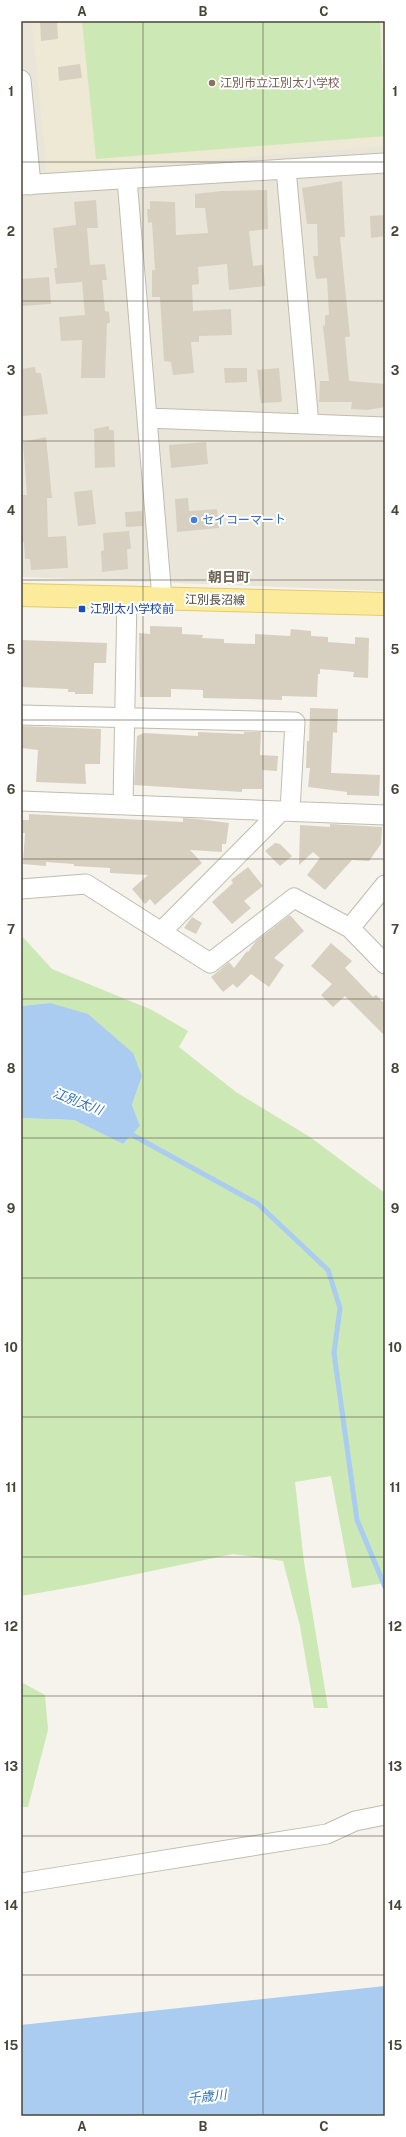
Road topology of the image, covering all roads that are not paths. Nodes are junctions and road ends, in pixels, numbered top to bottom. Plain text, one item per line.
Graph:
1 (21, 80) edge
2 (385, 163) edge
3 (286, 169) junction
4 (127, 179) junction
5 (26, 185) edge
6 (147, 418) junction
7 (309, 424) junction
8 (385, 427) edge
9 (21, 595) edge
10 (127, 598) junction
11 (162, 598) junction
12 (385, 604) edge
13 (21, 715) edge
14 (124, 718) junction
15 (21, 801) edge
16 (122, 805) junction
17 (285, 811) junction
18 (385, 815) edge
19 (385, 885) edge
20 (21, 889) edge
21 (350, 928) junction
22 (160, 932) junction
23 (385, 964) edge
24 (385, 1815) edge
25 (21, 1883) edge

1 - 5 street
2 - 3 street
3 - 4 street
3 - 7 street
4 - 5 street
4 - 6 street
6 - 7 street
6 - 11 street
7 - 8 street
9 - 10 main road, 江別長沼線
10 - 11 main road, 江別長沼線
10 - 14 street
11 - 12 main road, 江別長沼線
13 - 14 street
14 - 16 street
14 - 17 street
15 - 16 street
16 - 17 street
17 - 18 street
17 - 22 street
19 - 21 street
20 - 22 street
21 - 22 street
21 - 23 street
24 - 25 street

